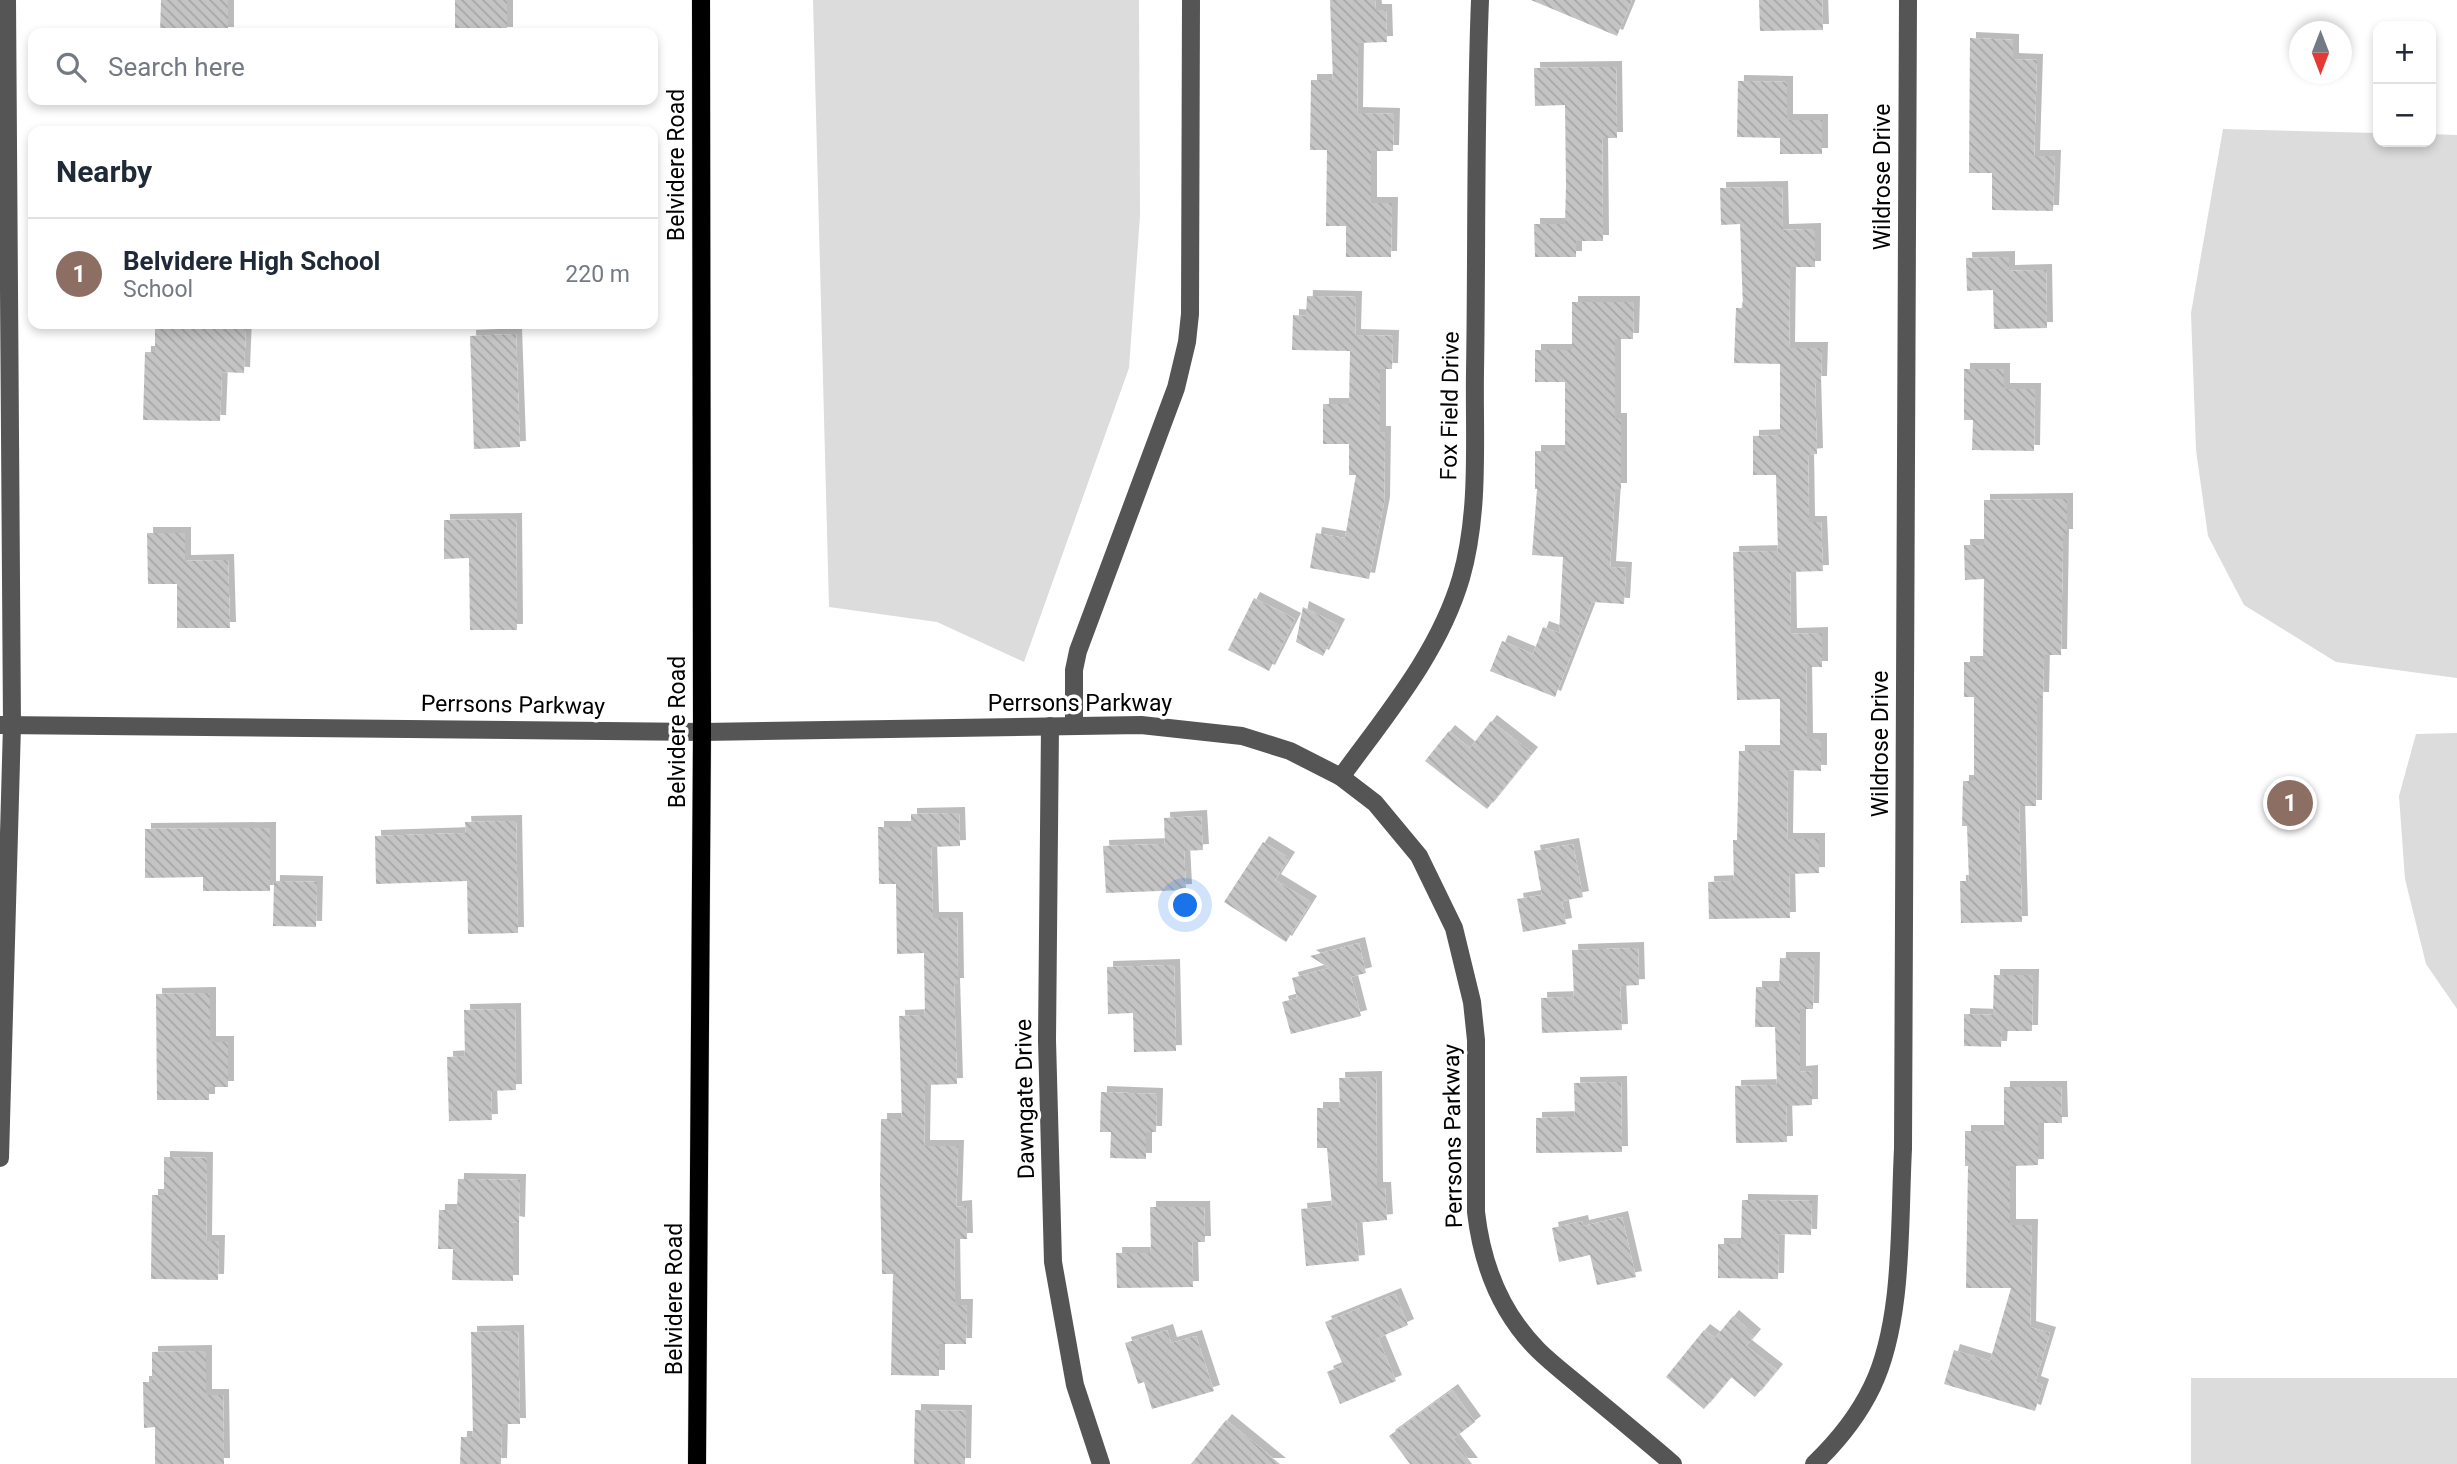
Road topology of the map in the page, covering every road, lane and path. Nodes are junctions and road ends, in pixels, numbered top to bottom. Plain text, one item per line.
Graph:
1 (7, 0) edge
2 (701, 0) edge
3 (1191, 0) edge
4 (1480, 0) edge
5 (1908, 0) edge
6 (6, 725) edge
7 (1050, 726) junction
8 (1074, 726) junction
9 (702, 732) junction
10 (1341, 777) junction
11 (0, 1158) edge
12 (697, 1464) edge
13 (1101, 1464) edge
14 (1673, 1464) edge
15 (1814, 1464) edge

1 - 6 street
2 - 9 main road, Belvidere Road
3 - 8 street
4 - 10 street, Fox Field Drive
5 - 15 street, Wildrose Drive
6 - 9 street, Perrsons Parkway
6 - 11 street
7 - 8 street, Perrsons Parkway
7 - 9 street, Perrsons Parkway
7 - 13 street, Dawngate Drive
8 - 10 street, Perrsons Parkway
9 - 12 main road, Belvidere Road
10 - 14 street, Perrsons Parkway

